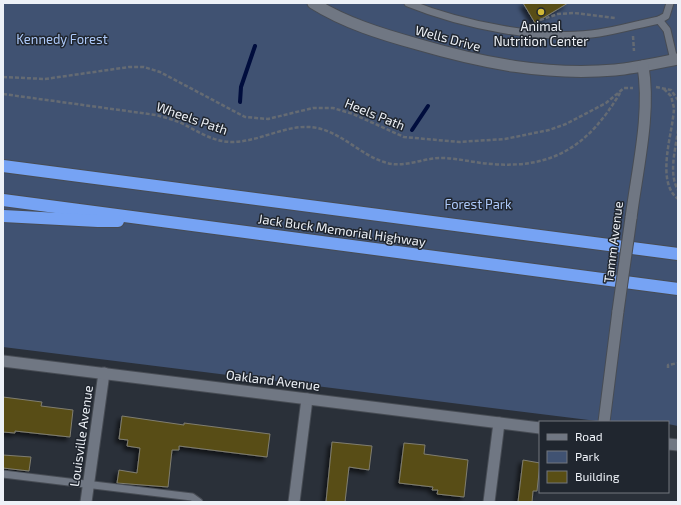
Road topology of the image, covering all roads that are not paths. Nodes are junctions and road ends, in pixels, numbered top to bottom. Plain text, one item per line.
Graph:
1 (313, 3) edge
2 (408, 3) edge
3 (670, 3) edge
4 (659, 20) junction
5 (676, 60) edge
6 (644, 66) junction
7 (3, 166) edge
8 (3, 200) edge
9 (3, 216) edge
10 (152, 219) junction
11 (678, 254) edge
12 (678, 289) edge
13 (3, 361) edge
14 (104, 373) junction
15 (307, 399) junction
16 (604, 421) edge
17 (499, 423) junction
18 (539, 428) edge
19 (3, 474) edge
20 (88, 485) junction
21 (86, 502) edge
22 (200, 502) edge
23 (294, 502) edge
24 (489, 502) edge

1 - 6 street, Wells Drive
2 - 4 lane
3 - 4 lane
4 - 5 lane
5 - 6 street, Wells Drive
6 - 16 street, Tamm Avenue, bridge
7 - 11 highway, Jack Buck Memorial Highway
8 - 10 highway, Jack Buck Memorial Highway
9 - 10 highway
10 - 12 highway, Jack Buck Memorial Highway
13 - 14 street, Oakland Avenue
14 - 15 street, Oakland Avenue
14 - 20 street, Louisville Avenue
15 - 17 street, Oakland Avenue
15 - 23 street
17 - 18 street, Oakland Avenue
17 - 24 street
19 - 20 lane
20 - 21 street, Louisville Avenue
20 - 22 lane

